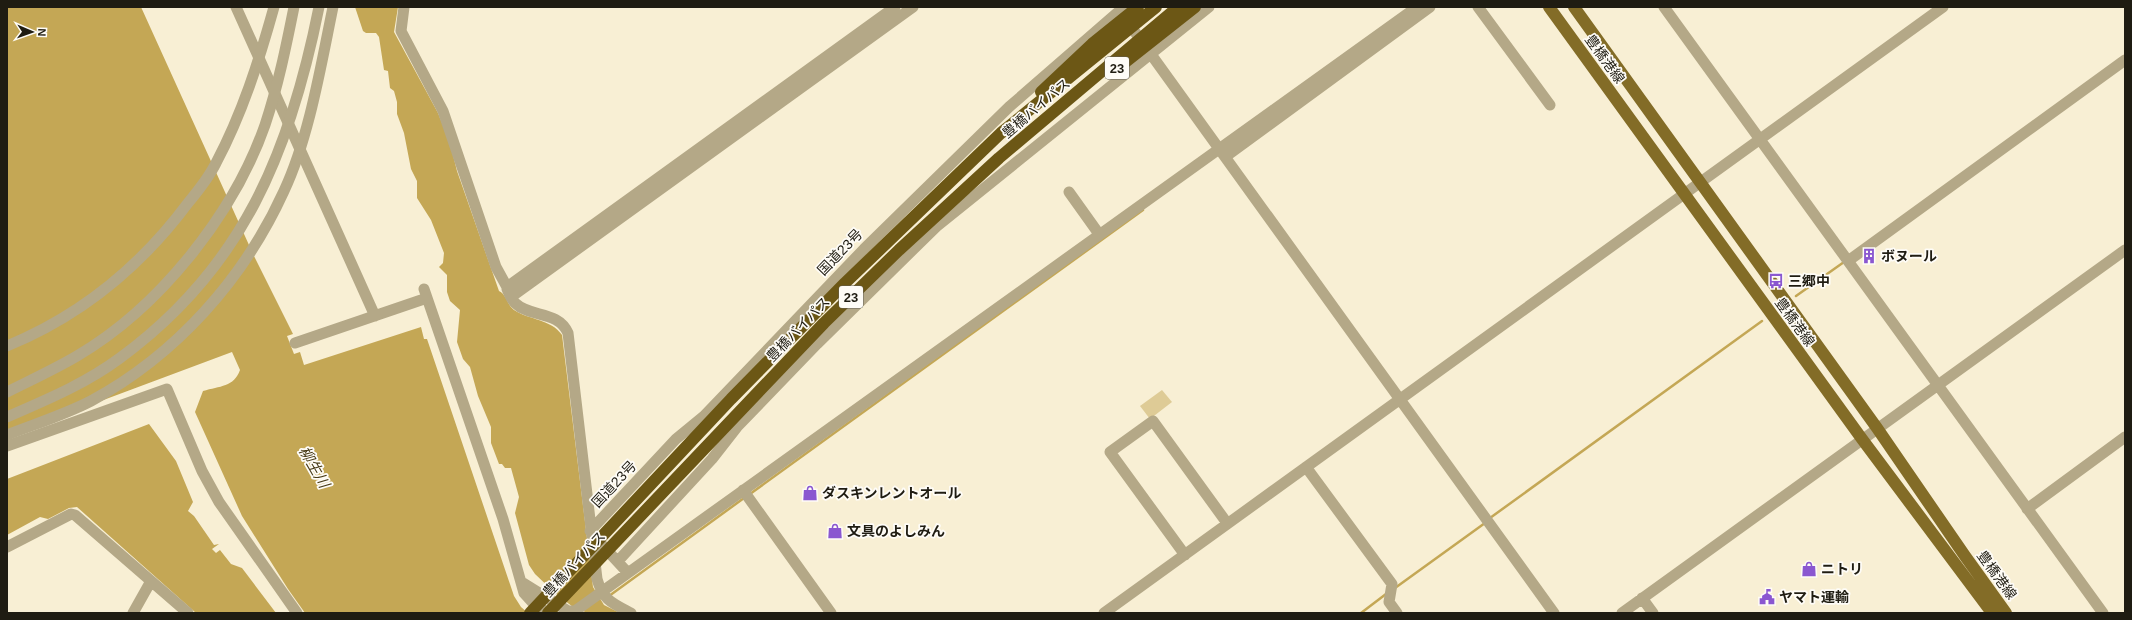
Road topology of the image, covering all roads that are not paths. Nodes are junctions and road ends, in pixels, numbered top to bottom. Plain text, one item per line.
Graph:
1 (236, 7) edge
2 (274, 7) edge
3 (294, 7) edge
4 (319, 7) edge
5 (333, 7) edge
6 (404, 7) edge
7 (896, 7) edge
8 (913, 7) edge
9 (1138, 7) edge
10 (1156, 7) edge
11 (1178, 7) edge
12 (1195, 7) edge
13 (1210, 7) edge
14 (1417, 7) edge
15 (1430, 7) edge
16 (1478, 7) edge
17 (1549, 7) edge
18 (1574, 7) edge
19 (1664, 7) edge
20 (1943, 7) edge
21 (1120, 8) edge
22 (1405, 21) junction
23 (872, 30) junction
24 (1150, 53) junction
25 (2125, 60) edge
26 (1550, 105) dead end
27 (1038, 126) junction
28 (1001, 134) junction
29 (1760, 140) junction
30 (1222, 152) junction
31 (1700, 182) junction
32 (930, 186) junction
33 (1069, 192) dead end
34 (1685, 195) junction
35 (955, 211) junction
36 (1099, 234) junction
37 (2125, 250) edge
38 (1848, 261) junction
39 (509, 293) junction
40 (375, 316) junction
41 (296, 343) dead end
42 (7, 346) edge
43 (756, 362) junction
44 (779, 383) junction
45 (1937, 385) junction
46 (7, 392) edge
47 (1399, 400) junction
48 (7, 417) edge
49 (1877, 428) junction
50 (7, 435) edge
51 (2125, 437) edge
52 (1862, 439) junction
53 (7, 446) edge
54 (1306, 467) junction
55 (744, 491) junction
56 (2027, 509) junction
57 (1228, 523) junction
58 (590, 531) junction
59 (7, 547) edge
60 (1185, 555) junction
61 (618, 562) junction
62 (628, 574) junction
63 (150, 580) junction
64 (523, 583) junction
65 (604, 596) junction
66 (1642, 598) junction
67 (133, 613) edge
68 (188, 613) edge
69 (297, 613) edge
70 (530, 613) edge
71 (548, 613) edge
72 (631, 613) edge
73 (831, 613) edge
74 (1104, 613) edge
75 (1397, 613) edge
76 (1554, 613) edge
77 (1622, 613) edge
78 (1653, 613) edge
79 (1992, 613) edge
80 (2006, 613) edge
81 (2103, 613) edge

1 - 40 street
2 - 42 street, bridge
3 - 46 street, bridge
4 - 48 street, bridge
5 - 50 street, bridge
6 - 39 street
7 - 23 street
8 - 23 street
9 - 28 highway, 23, bridge
10 - 28 highway, 豊橋バイパス / 23, bridge
11 - 27 highway, 豊橋バイパス / 23, bridge
12 - 27 highway, 23, bridge
13 - 24 street
14 - 22 street
15 - 22 street
16 - 26 street
17 - 34 main road, 豊橋港線
18 - 31 main road, 豊橋港線
19 - 29 street
20 - 29 street
21 - 24 street
21 - 32 street, 国道23号 / 23
22 - 30 street
23 - 39 street
24 - 30 street
24 - 35 street
25 - 38 street
27 - 71 highway, 豊橋バイパス / 23, bridge
28 - 70 highway, 豊橋バイパス / 23, bridge
29 - 31 street
29 - 38 street
30 - 36 street
30 - 47 street
31 - 34 street
31 - 49 main road, 豊橋港線
32 - 35 street
32 - 43 street, 国道23号 / 23
33 - 36 street
34 - 47 street
34 - 52 main road, 豊橋港線
35 - 44 street
36 - 55 street
37 - 45 street
38 - 45 street
39 - 58 street
40 - 41 street
40 - 64 street
43 - 44 street
43 - 58 street, 国道23号 / 23
44 - 61 street
45 - 49 street
45 - 56 street
47 - 54 street
47 - 76 street
49 - 52 street
49 - 80 main road, 豊橋港線
51 - 56 street
52 - 66 street
52 - 79 main road, 豊橋港線
53 - 69 street
54 - 57 street
54 - 75 street
55 - 62 street
55 - 73 street
56 - 81 street
57 - 60 street
57 - 60 street
58 - 61 street
58 - 65 street
59 - 63 street
60 - 74 street
61 - 62 street
62 - 65 street
63 - 67 street
63 - 68 street
64 - 65 street
64 - 71 street
65 - 72 street
66 - 77 street
66 - 78 street

